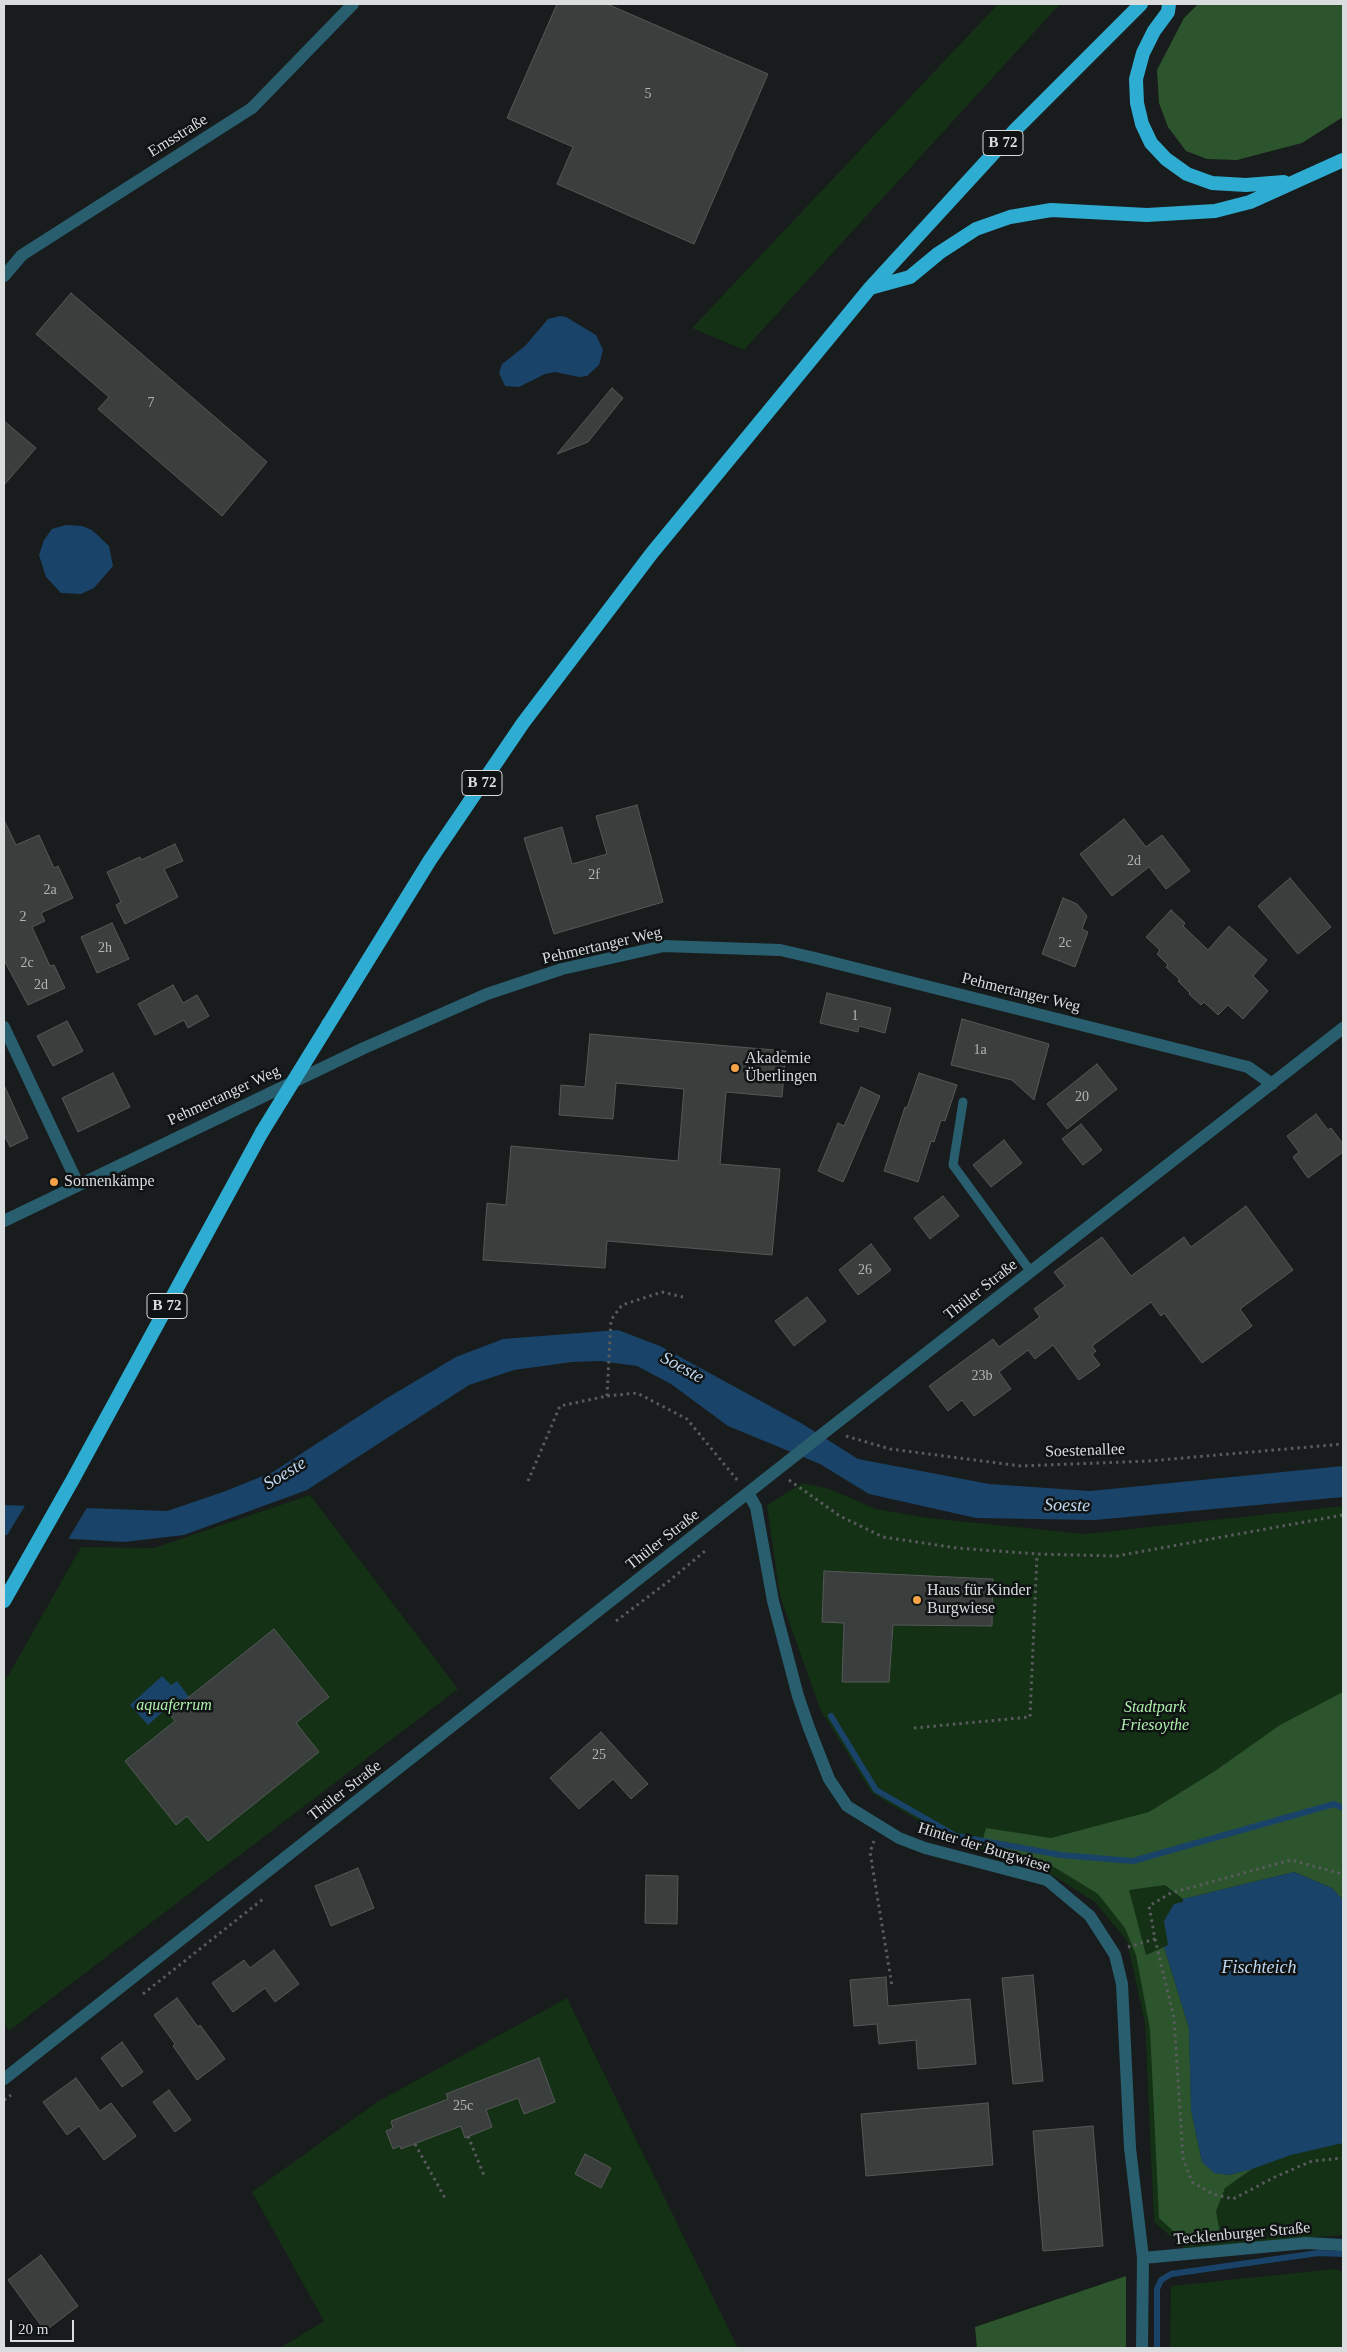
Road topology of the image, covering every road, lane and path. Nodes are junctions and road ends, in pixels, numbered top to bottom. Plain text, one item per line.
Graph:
1 (353, 4) edge
2 (1141, 4) edge
3 (1169, 4) edge
4 (1343, 160) edge
5 (1297, 181) junction
6 (4, 276) edge
7 (870, 288) junction
8 (4, 1027) edge
9 (1343, 1028) edge
10 (1272, 1084) junction
11 (963, 1102) dead end
12 (78, 1184) junction
13 (4, 1221) edge
14 (1031, 1272) junction
15 (683, 1297) dead end
16 (607, 1396) junction
17 (834, 1425) junction
18 (1343, 1444) edge
19 (789, 1479) dead end
20 (528, 1480) dead end
21 (748, 1493) junction
22 (1343, 1516) edge
23 (1037, 1554) junction
24 (4, 1601) edge
25 (914, 1728) dead end
26 (878, 1826) junction
27 (1343, 1877) edge
28 (1155, 1939) junction
29 (1115, 1955) junction
30 (892, 1986) dead end
31 (4, 2079) edge
32 (468, 2136) dead end
33 (415, 2144) dead end
34 (1343, 2158) edge
35 (485, 2178) dead end
36 (445, 2198) dead end
37 (1343, 2245) edge
38 (1142, 2258) junction
39 (1142, 2348) edge

1 - 6 street, Emsstraße
2 - 7 highway, B 72
3 - 5 highway
4 - 5 highway
5 - 7 highway
7 - 24 highway, B 72, bridge
8 - 12 street
9 - 10 street, Thüler Straße
10 - 12 street, Pehmertanger Weg
10 - 14 street, Thüler Straße
11 - 14 lane
12 - 13 street, Pehmertanger Weg
14 - 17 street, Thüler Straße
15 - 16 path
16 - 20 path
16 - 21 path
17 - 18 path, Soestenallee
17 - 21 street, Thüler Straße
19 - 23 path
21 - 26 street, Hinter der Burgwiese
21 - 31 street, Thüler Straße
22 - 23 path
23 - 25 path
26 - 29 street, Hinter der Burgwiese
26 - 30 path
27 - 28 path
28 - 29 path
28 - 34 path
29 - 38 street, Hinter der Burgwiese
32 - 35 path
33 - 36 path
37 - 38 street, Tecklenburger Straße
38 - 39 street, Hinter der Burgwiese

